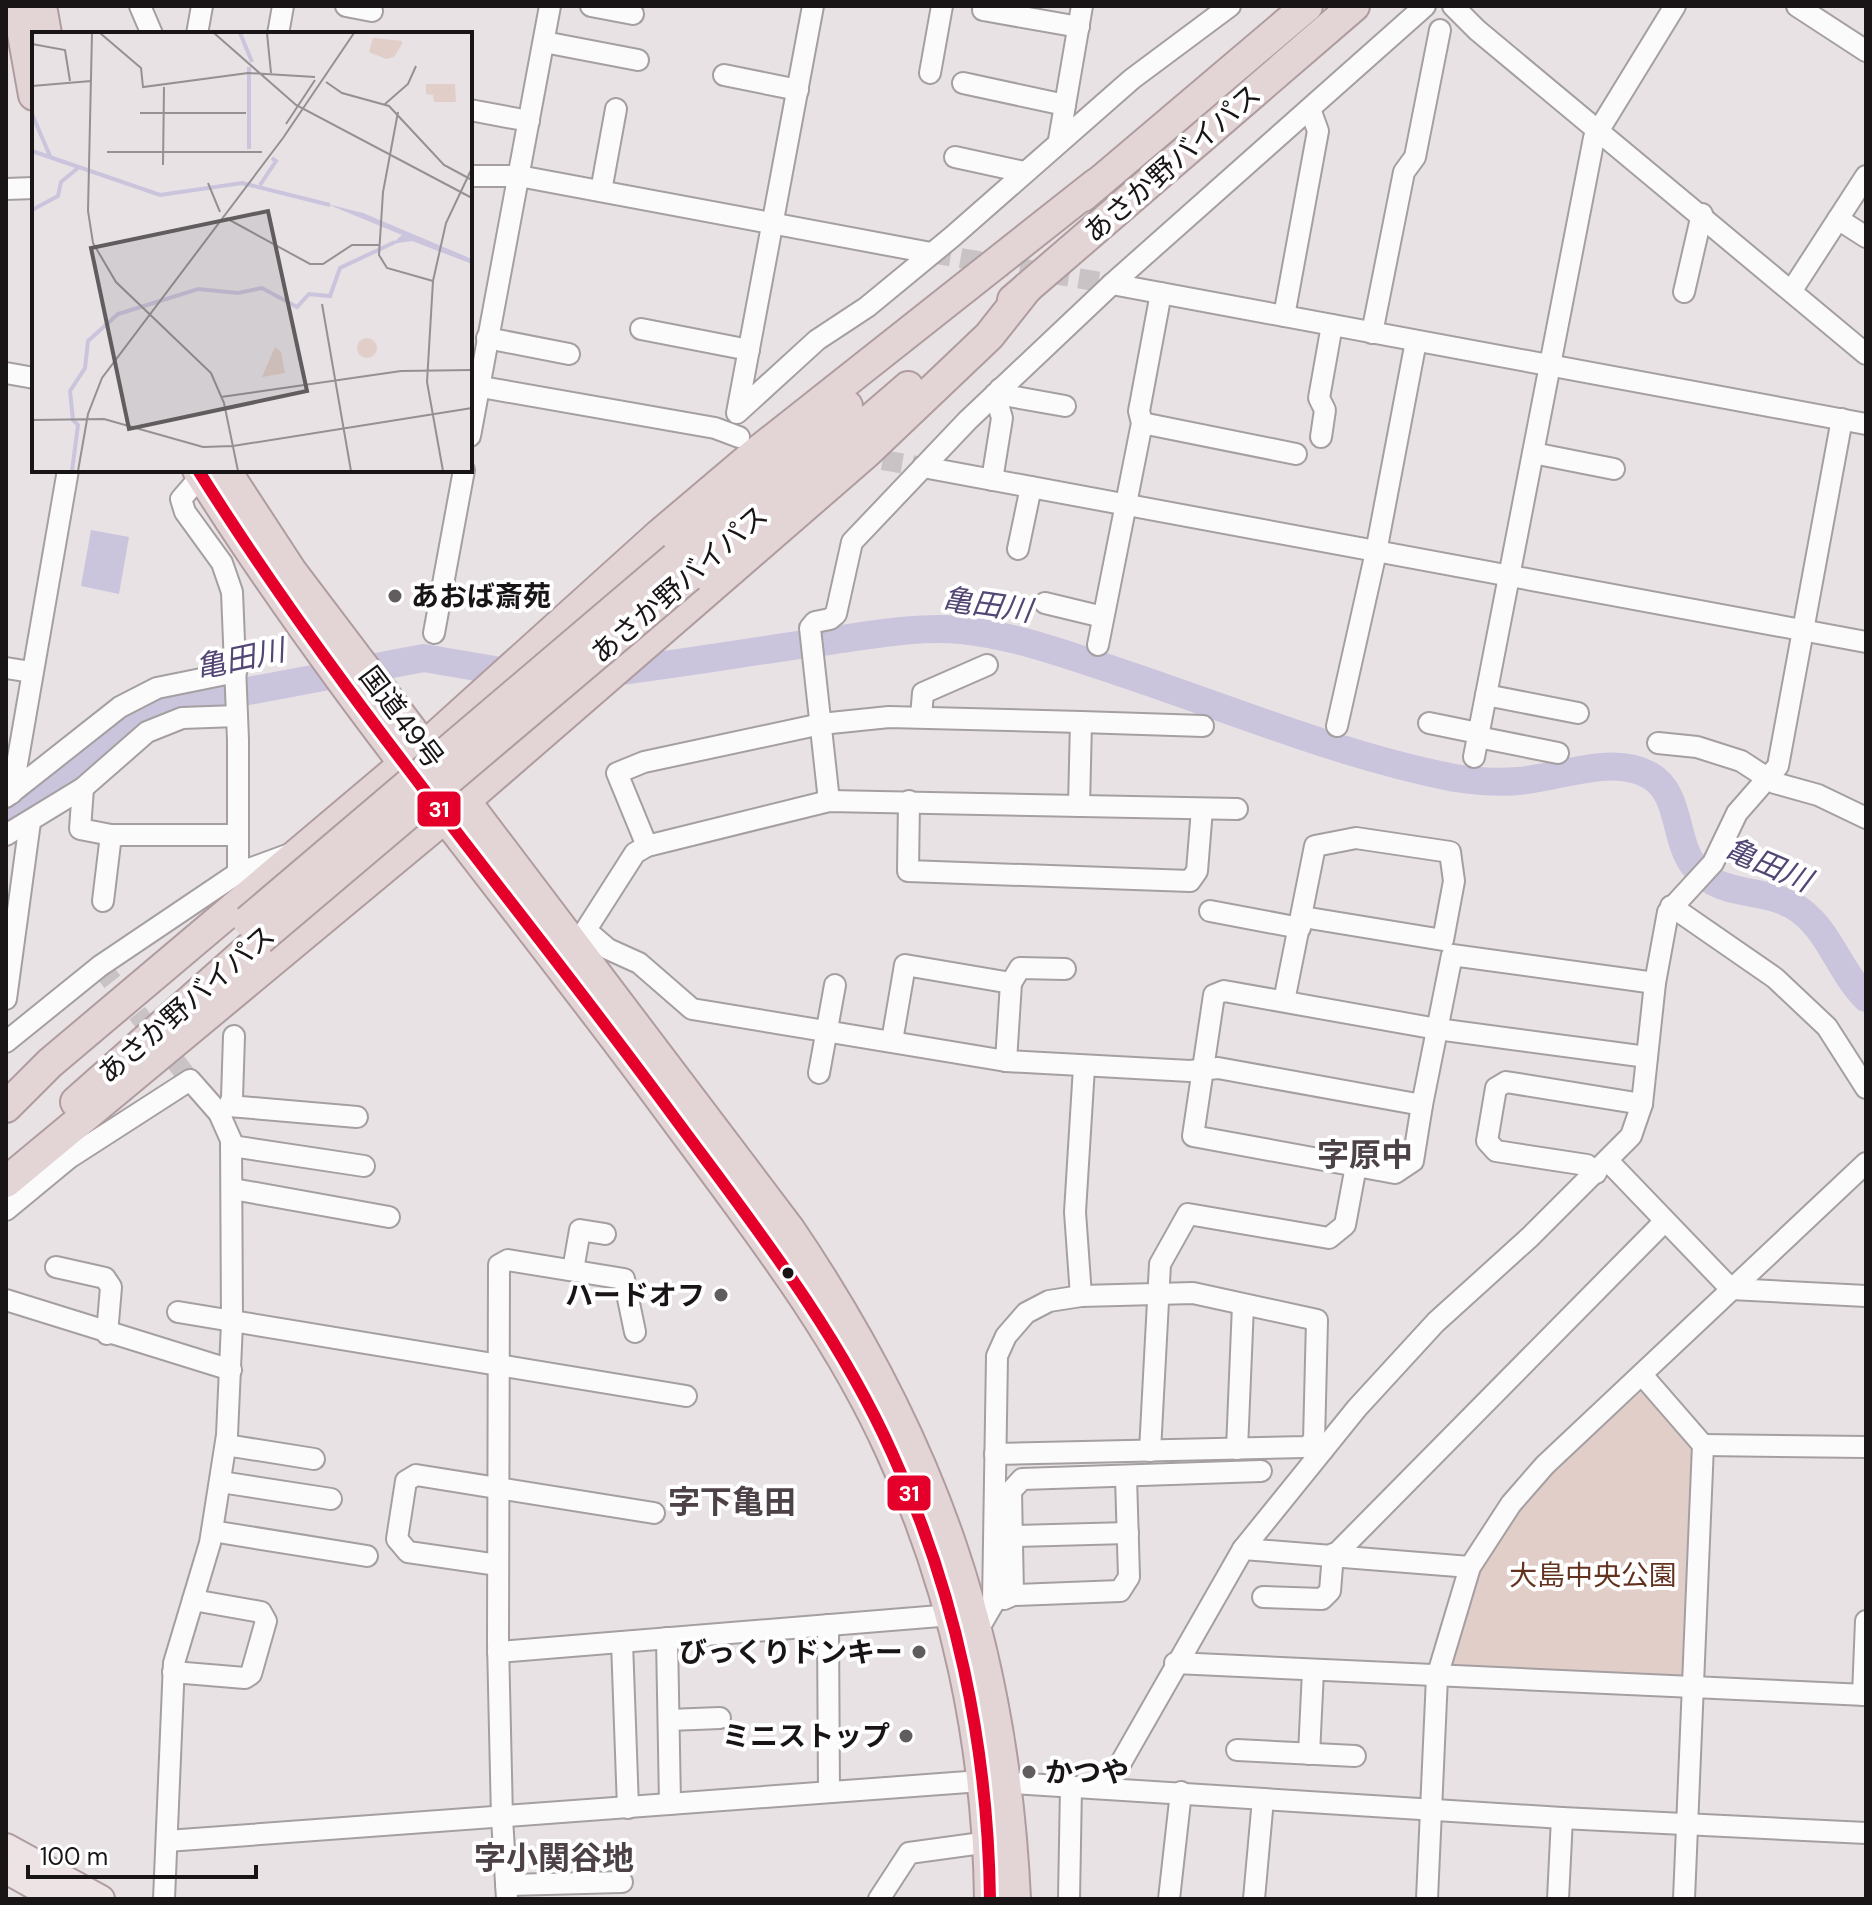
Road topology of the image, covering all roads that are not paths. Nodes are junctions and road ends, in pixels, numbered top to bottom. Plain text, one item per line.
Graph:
1 (18, 6) edge
2 (41, 6) edge
3 (140, 6) edge
4 (202, 6) edge
5 (283, 6) edge
6 (346, 6) edge
7 (549, 6) edge
8 (591, 6) edge
9 (813, 6) edge
10 (942, 6) edge
11 (1230, 6) edge
12 (1307, 6) edge
13 (1354, 6) edge
14 (1453, 6) edge
15 (1675, 6) edge
16 (1797, 6) edge
17 (983, 10) dead end
18 (372, 11) dead end
19 (1418, 13) edge
20 (633, 14) dead end
21 (1826, 14) edge
22 (1080, 16) edge
23 (1440, 30) junction
24 (1477, 30) junction
25 (46, 32) edge
26 (151, 32) edge
27 (197, 32) edge
28 (278, 32) edge
29 (544, 42) junction
30 (1866, 51) edge
31 (638, 60) dead end
32 (930, 73) dead end
33 (724, 75) dead end
34 (963, 83) dead end
35 (32, 84) edge
36 (798, 90) junction
37 (1065, 105) junction
38 (616, 109) dead end
39 (1310, 109) junction
40 (472, 110) edge
41 (529, 121) junction
42 (1597, 127) junction
43 (1059, 140) junction
44 (955, 157) dead end
45 (1024, 172) junction
46 (472, 176) edge
47 (519, 176) junction
48 (1866, 176) edge
49 (1096, 184) junction
50 (32, 188) edge
51 (6, 189) edge
52 (601, 191) junction
53 (1702, 214) junction
54 (1838, 219) junction
55 (773, 223) junction
56 (1866, 237) edge
57 (931, 253) junction
58 (1112, 284) junction
59 (1027, 288) junction
60 (1792, 290) junction
61 (1684, 292) dead end
62 (1161, 293) junction
63 (1284, 316) junction
64 (1332, 325) junction
65 (641, 329) dead end
66 (1372, 333) junction
67 (487, 338) junction
68 (1416, 341) junction
69 (749, 350) junction
70 (569, 354) dead end
71 (1866, 354) edge
72 (1550, 365) junction
73 (6, 373) edge
74 (32, 378) edge
75 (474, 386) edge
76 (997, 392) junction
77 (1065, 406) dead end
78 (472, 411) edge
79 (737, 413) junction
80 (1842, 419) junction
81 (1142, 423) junction
82 (1866, 424) edge
83 (715, 428) junction
84 (739, 437) dead end
85 (1321, 437) dead end
86 (1533, 453) junction
87 (1296, 454) dead end
88 (923, 467) junction
89 (1614, 469) dead end
90 (68, 472) edge
91 (214, 472) edge
92 (216, 472) edge
93 (464, 472) edge
94 (992, 480) junction
95 (1031, 487) junction
96 (1125, 504) junction
97 (1018, 549) dead end
98 (1376, 552) junction
99 (682, 567) junction
100 (1510, 575) junction
101 (1045, 603) dead end
102 (1103, 617) junction
103 (1803, 630) junction
104 (434, 633) dead end
105 (1866, 642) edge
106 (1098, 645) dead end
107 (987, 665) dead end
108 (6, 668) edge
109 (31, 672) junction
110 (236, 672) junction
111 (1486, 695) junction
112 (237, 711) junction
113 (1578, 713) dead end
114 (921, 716) junction
115 (1081, 722) junction
116 (1429, 723) dead end
117 (821, 724) junction
118 (1203, 726) dead end
119 (1337, 726) dead end
120 (1477, 742) junction
121 (1658, 743) dead end
122 (1558, 753) dead end
123 (414, 756) junction
124 (1770, 779) junction
125 (83, 788) junction
126 (9, 795) edge
127 (829, 801) junction
128 (909, 801) junction
129 (1079, 806) junction
130 (456, 808) junction
131 (1202, 809) junction
132 (1237, 809) dead end
133 (1866, 818) edge
134 (30, 822) junction
135 (6, 835) edge
136 (111, 835) junction
137 (238, 835) junction
138 (647, 846) junction
139 (300, 852) junction
140 (238, 873) junction
141 (103, 901) dead end
142 (1671, 906) junction
143 (1210, 911) dead end
144 (1302, 922) junction
145 (254, 930) junction
146 (10, 932) edge
147 (580, 938) junction
148 (1448, 947) junction
149 (1065, 969) dead end
150 (1011, 983) junction
151 (1655, 983) junction
152 (835, 985) dead end
153 (6, 999) edge
154 (1284, 1001) junction
155 (11, 1027) edge
156 (1437, 1029) junction
157 (827, 1032) junction
158 (234, 1036) dead end
159 (892, 1041) junction
160 (1647, 1057) junction
161 (1006, 1061) junction
162 (1084, 1067) junction
163 (1202, 1070) junction
164 (819, 1073) dead end
165 (1866, 1088) edge
166 (1642, 1104) junction
167 (1422, 1105) junction
168 (6, 1107) edge
169 (224, 1110) junction
170 (357, 1117) dead end
171 (6, 1126) edge
172 (232, 1146) junction
173 (1866, 1163) edge
174 (6, 1164) edge
175 (364, 1166) dead end
176 (1356, 1166) junction
177 (1602, 1167) junction
178 (6, 1182) edge
179 (233, 1189) junction
180 (6, 1210) edge
181 (389, 1217) dead end
182 (1665, 1221) junction
183 (605, 1234) dead end
184 (56, 1267) dead end
185 (573, 1270) junction
186 (1731, 1289) junction
187 (1159, 1293) junction
188 (1081, 1296) junction
189 (1866, 1296) edge
190 (6, 1300) edge
191 (1243, 1305) junction
192 (178, 1312) dead end
193 (232, 1323) junction
194 (635, 1332) dead end
195 (107, 1334) junction
196 (497, 1364) junction
197 (231, 1370) junction
198 (1643, 1376) junction
199 (686, 1396) dead end
200 (226, 1445) junction
201 (1703, 1445) junction
202 (1318, 1446) junction
203 (1866, 1447) edge
204 (1237, 1449) junction
205 (1150, 1451) junction
206 (995, 1454) junction
207 (314, 1459) dead end
208 (1261, 1471) dead end
209 (1126, 1477) junction
210 (221, 1482) junction
211 (498, 1487) junction
212 (331, 1499) dead end
213 (654, 1513) dead end
214 (212, 1531) junction
215 (1128, 1533) junction
216 (1013, 1536) junction
217 (1243, 1549) junction
218 (1334, 1554) junction
219 (367, 1556) dead end
220 (498, 1565) junction
221 (1470, 1567) junction
222 (1013, 1595) junction
223 (1263, 1597) dead end
224 (193, 1600) junction
225 (974, 1616) junction
226 (1866, 1621) edge
227 (828, 1625) junction
228 (667, 1638) junction
229 (622, 1642) junction
230 (498, 1652) junction
231 (1175, 1663) junction
232 (1313, 1671) junction
233 (173, 1672) junction
234 (1437, 1677) junction
235 (1694, 1686) junction
236 (1864, 1695) edge
237 (720, 1718) dead end
238 (669, 1720) junction
239 (1237, 1750) dead end
240 (1309, 1754) junction
241 (1355, 1756) dead end
242 (993, 1781) junction
243 (1071, 1786) junction
244 (1107, 1787) junction
245 (829, 1792) junction
246 (1181, 1792) junction
247 (1263, 1799) junction
248 (670, 1804) junction
249 (628, 1808) junction
250 (1433, 1810) junction
251 (502, 1818) junction
252 (1562, 1818) junction
253 (1688, 1823) junction
254 (1866, 1833) edge
255 (167, 1841) junction
256 (989, 1842) junction
257 (6, 1847) edge
258 (6, 1870) edge
259 (622, 1882) dead end
260 (507, 1892) edge
261 (58, 1899) edge
262 (101, 1899) edge
263 (164, 1899) edge
264 (879, 1899) edge
265 (990, 1899) edge
266 (1015, 1899) edge
267 (1069, 1899) edge
268 (1169, 1899) edge
269 (1254, 1899) edge
270 (1427, 1899) edge
271 (1558, 1899) edge
272 (1684, 1899) edge

1 - 35 highway
2 - 25 highway
3 - 26 street
4 - 27 street
5 - 28 street
6 - 18 street
7 - 29 street
8 - 20 street
9 - 36 street
10 - 32 street
11 - 43 street
12 - 49 highway, あさか野バイパス
13 - 59 highway, あさか野バイパス
14 - 24 street
15 - 42 street
16 - 21 street
17 - 22 street
19 - 23 street
19 - 39 street
21 - 30 street
22 - 37 street
23 - 24 street
23 - 66 street
24 - 42 street
29 - 31 street
29 - 41 street
33 - 36 street
34 - 37 street
36 - 55 street
37 - 43 street
38 - 52 street
39 - 58 street
39 - 63 street
40 - 41 street
41 - 47 street
42 - 53 street
42 - 72 street
43 - 45 street
44 - 45 street
45 - 57 street
46 - 47 street
47 - 52 street
47 - 67 street
48 - 54 street
49 - 99 highway, あさか野バイパス
49 - 123 highway
50 - 51 street
52 - 55 street
53 - 60 street
53 - 61 street
54 - 56 street
54 - 60 street
55 - 57 street
55 - 69 street
57 - 79 street
58 - 62 street
58 - 76 street
59 - 99 highway, あさか野バイパス
59 - 130 highway
60 - 71 street
62 - 63 street
62 - 81 street
63 - 64 street
64 - 66 street
64 - 85 street
65 - 69 street
66 - 68 street
67 - 70 street
67 - 75 street
68 - 72 street
68 - 98 street
69 - 79 street
72 - 80 street
72 - 86 street
73 - 74 street
75 - 78 street
75 - 83 street
76 - 77 street
76 - 88 street
76 - 94 street
79 - 83 street
80 - 82 street
80 - 103 street
81 - 87 street
81 - 96 street
83 - 84 street
86 - 89 street
86 - 100 street
88 - 94 street
88 - 117 street
90 - 109 street
91 - 110 street
92 - 123 highway, 国道49号
93 - 104 street
94 - 95 street
95 - 96 street
95 - 97 street
96 - 98 street
96 - 102 street
98 - 100 street
98 - 119 street
99 - 145 highway, あさか野バイパス, bridge
100 - 103 street
100 - 111 street
101 - 102 street
102 - 106 street
103 - 105 street
103 - 124 street
107 - 114 street
108 - 109 street
109 - 126 street
110 - 112 street
110 - 126 street
111 - 113 street
111 - 120 street
112 - 125 street
112 - 137 street
114 - 115 street
114 - 117 street
115 - 118 street
115 - 129 street
116 - 120 street
117 - 127 street
117 - 138 street
120 - 122 street
121 - 124 street
123 - 130 highway, 国道49号
123 - 139 highway
124 - 133 street
124 - 142 street
125 - 134 street
125 - 136 street
127 - 128 street
127 - 138 street
128 - 129 street
128 - 131 street
129 - 131 street
130 - 147 highway, 国道49号
130 - 178 highway
130 - 225 highway, 国道49号
131 - 132 street
134 - 135 street
134 - 146 street
136 - 137 street
136 - 141 street
137 - 140 street
138 - 147 street
139 - 140 street
139 - 168 highway
140 - 155 street
142 - 151 street
142 - 165 street
143 - 144 street
144 - 148 street
144 - 148 street
144 - 154 street
145 - 171 highway, あさか野バイパス
145 - 174 highway, あさか野バイパス
146 - 153 street
147 - 157 street
147 - 225 highway, 国道49号
148 - 151 street
148 - 156 street
149 - 150 street
150 - 159 street
150 - 161 street
151 - 160 street
152 - 157 street
154 - 156 street
154 - 163 street
156 - 160 street
156 - 167 street
157 - 159 street
157 - 164 street
158 - 169 street
159 - 161 street
160 - 166 street
161 - 162 street
162 - 163 street
162 - 188 street
163 - 167 street
163 - 176 street
166 - 177 street
166 - 177 street
167 - 176 street
169 - 170 street
169 - 172 street
169 - 180 street
172 - 175 street
172 - 179 street
173 - 186 street
176 - 187 street
177 - 182 street
177 - 202 street
179 - 181 street
179 - 193 street
182 - 186 street
182 - 218 street
183 - 185 street
184 - 195 street
185 - 194 street
185 - 196 street
186 - 189 street
186 - 198 street
187 - 188 street
187 - 191 street
187 - 205 street
188 - 206 street
190 - 195 street
191 - 202 street
191 - 204 street
192 - 193 street
193 - 196 street
193 - 197 street
195 - 197 street
196 - 199 street
196 - 211 street
197 - 200 street
198 - 201 street
198 - 221 street
200 - 207 street
200 - 210 street
201 - 203 street
201 - 235 street
202 - 204 street
202 - 217 street
204 - 205 street
205 - 206 street
206 - 225 street
208 - 209 street
209 - 215 street
209 - 216 street
210 - 212 street
210 - 214 street
211 - 213 street
211 - 220 street
211 - 220 street
214 - 219 street
214 - 224 street
215 - 216 street
215 - 222 street
216 - 222 street
217 - 218 street
217 - 231 street
218 - 221 street
218 - 223 street
220 - 230 street
221 - 234 street
222 - 225 street
224 - 233 street
224 - 233 street
225 - 227 street
225 - 242 highway, 国道49号
226 - 236 street
227 - 228 street
227 - 245 street
228 - 229 street
228 - 238 street
229 - 230 street
229 - 249 street
230 - 251 street
231 - 232 street
231 - 244 street
232 - 234 street
232 - 240 street
233 - 255 street
234 - 235 street
234 - 250 street
235 - 236 street
235 - 253 street
237 - 238 street
238 - 248 street
239 - 240 street
240 - 241 street
242 - 243 street
242 - 245 street
242 - 256 highway, 国道49号
242 - 266 highway, 国道49号
243 - 244 street
243 - 267 street
244 - 246 street
245 - 248 street
246 - 247 street
246 - 268 street
247 - 250 street
247 - 269 street
248 - 249 street
249 - 251 street
250 - 252 street
250 - 270 street
251 - 255 street
251 - 260 street
252 - 253 street
252 - 271 street
253 - 254 street
253 - 272 street
255 - 263 street
256 - 264 street
256 - 265 highway, 国道49号
257 - 262 main road
258 - 261 main road
259 - 260 street

